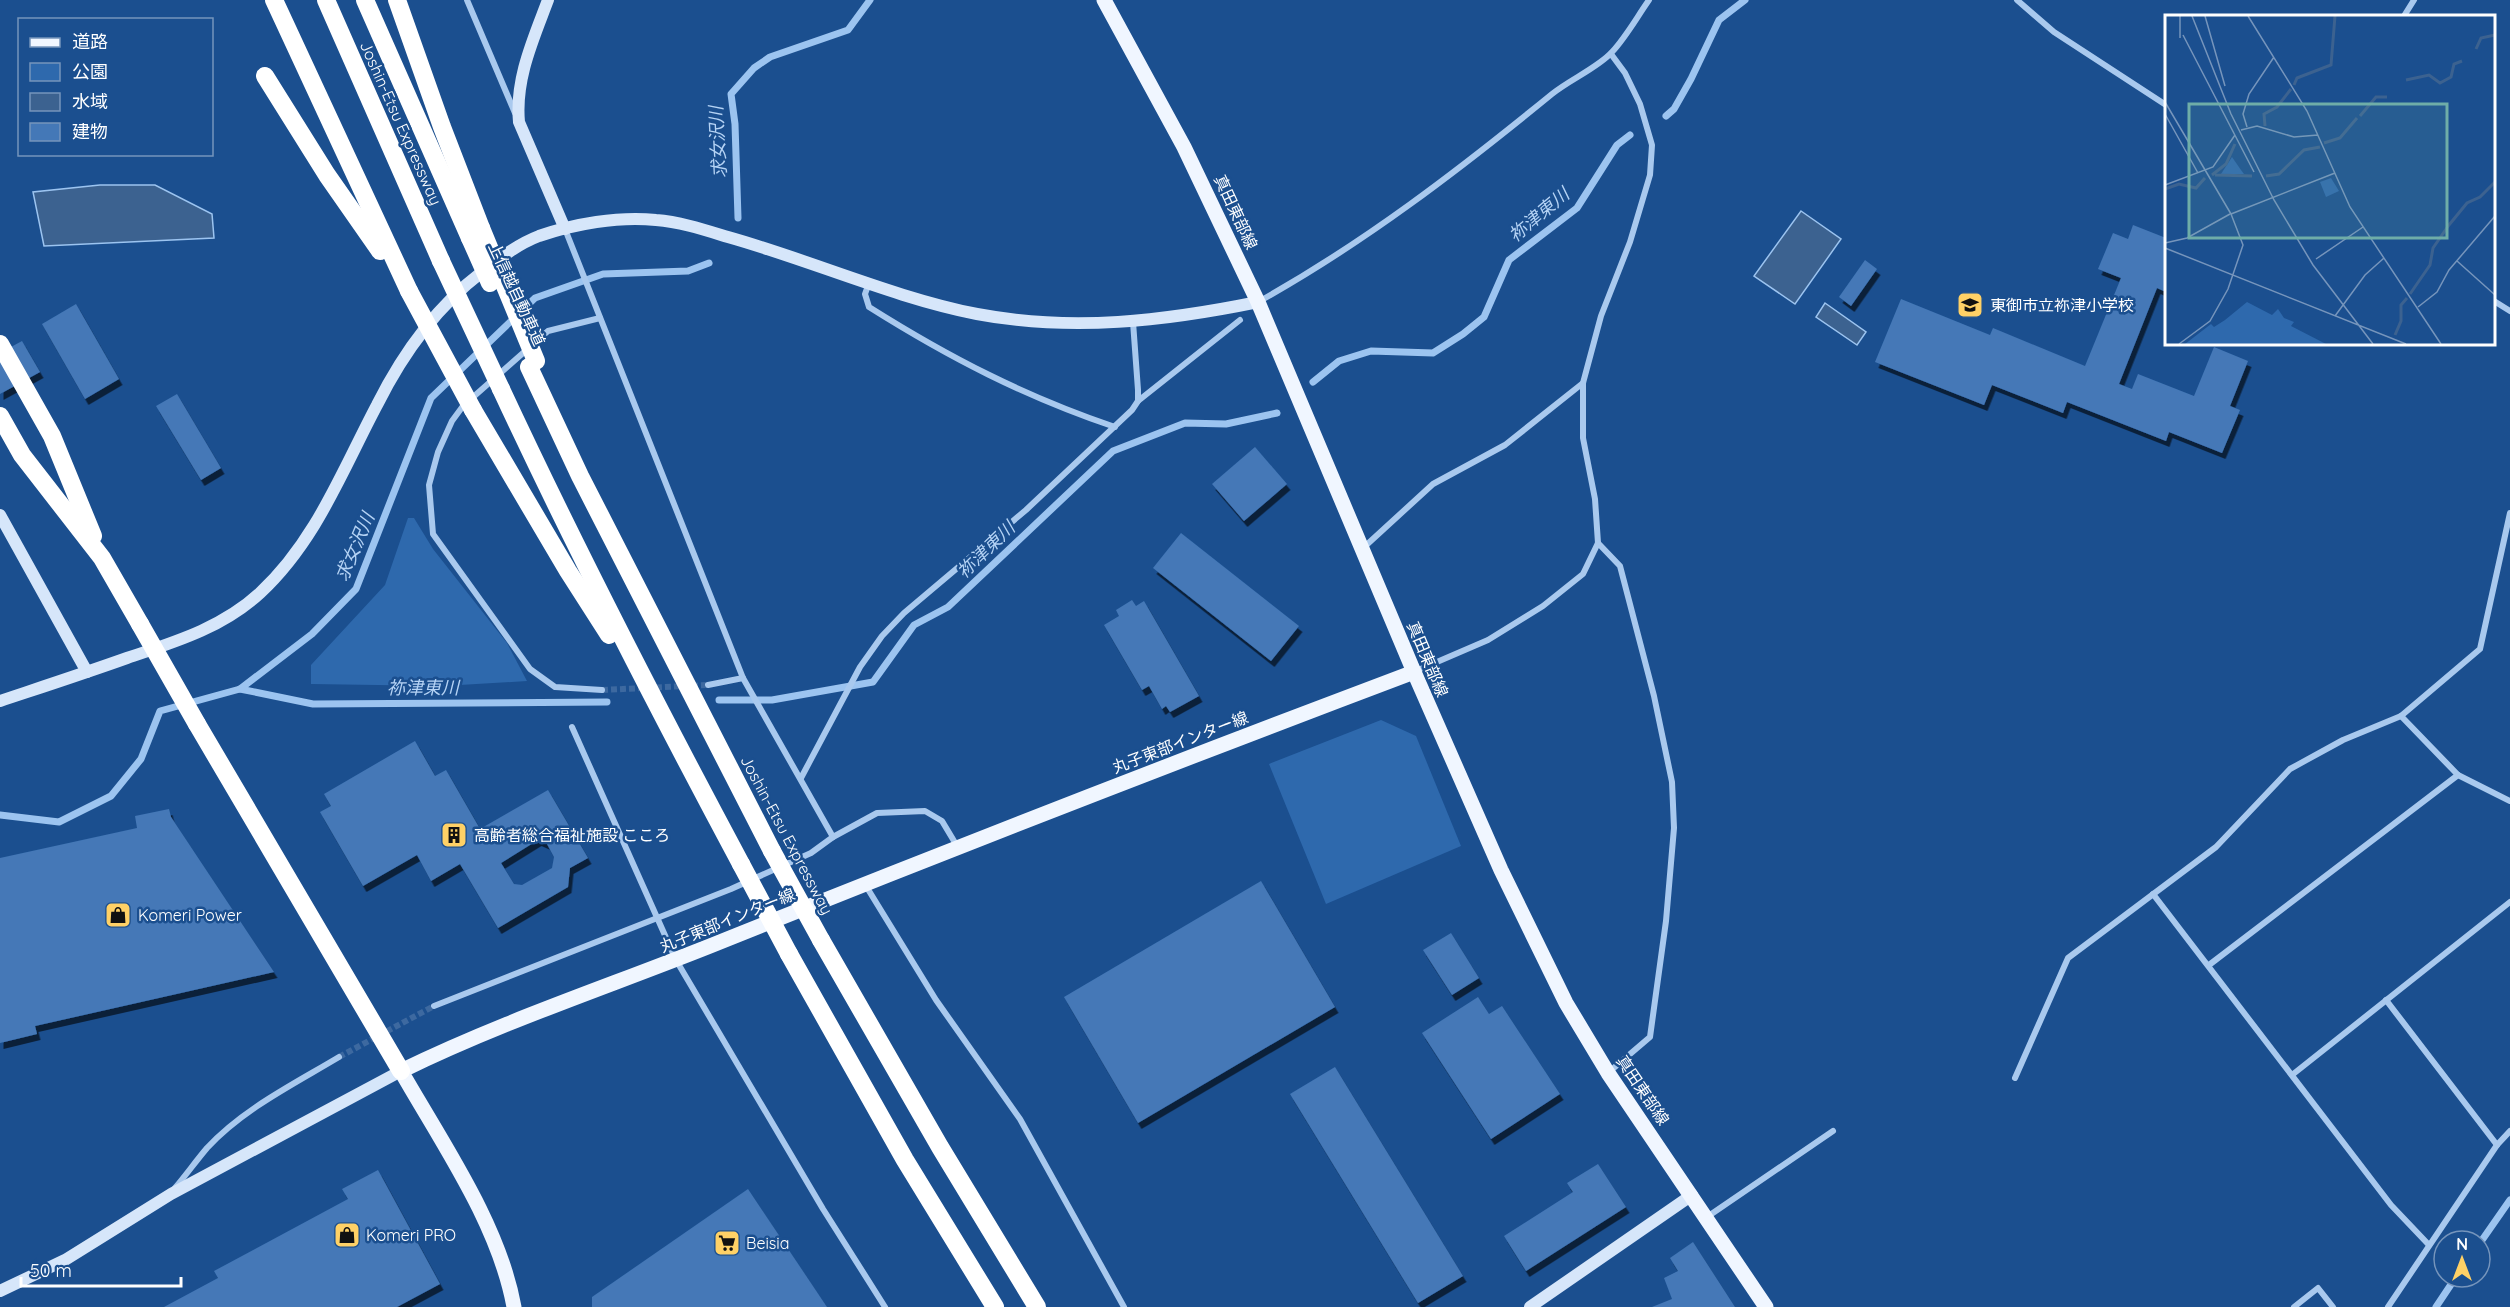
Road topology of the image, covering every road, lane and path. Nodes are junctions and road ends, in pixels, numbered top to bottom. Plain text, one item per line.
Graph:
1 (274, 0) edge
2 (326, 0) edge
3 (365, 0) edge
4 (397, 0) edge
5 (467, 0) edge
6 (548, 0) edge
7 (1104, 0) edge
8 (1649, 0) edge
9 (2017, 0) edge
10 (2414, 0) edge
11 (2405, 15) edge
12 (1611, 54) junction
13 (265, 76) dead end
14 (2165, 104) edge
15 (519, 122) junction
16 (565, 229) junction
17 (475, 233) junction
18 (869, 282) junction
19 (409, 291) junction
20 (1258, 302) junction
21 (2495, 302) edge
22 (2510, 311) edge
23 (600, 318) junction
24 (1240, 320) dead end
25 (1133, 322) junction
26 (0, 344) edge
27 (532, 364) joint
28 (1583, 383) junction
29 (1138, 401) junction
30 (0, 416) edge
31 (1115, 427) junction
32 (2510, 513) edge
33 (0, 515) edge
34 (1598, 543) junction
35 (1362, 549) junction
36 (102, 558) junction
37 (87, 672) junction
38 (1414, 672) junction
39 (743, 678) junction
40 (708, 685) tunnel mouth
41 (602, 690) tunnel mouth
42 (0, 700) edge
43 (2401, 716) junction
44 (664, 720) junction
45 (572, 727) dead end
46 (2458, 775) junction
47 (801, 778) junction
48 (2510, 801) edge
49 (833, 837) junction
50 (957, 846) junction
51 (864, 884) junction
52 (2153, 894) junction
53 (2510, 902) edge
54 (657, 918) junction
55 (676, 960) junction
56 (2209, 965) junction
57 (2386, 1000) junction
58 (434, 1006) tunnel mouth
59 (339, 1057) tunnel mouth
60 (401, 1071) junction
61 (1608, 1072) junction
62 (2292, 1075) junction
63 (2015, 1078) dead end
64 (1833, 1131) dead end
65 (2510, 1131) edge
66 (2497, 1145) junction
67 (171, 1194) junction
68 (1692, 1195) junction
69 (1707, 1217) junction
70 (2429, 1245) junction
71 (0, 1291) edge
72 (514, 1307) edge
73 (885, 1307) edge
74 (995, 1307) edge
75 (1037, 1307) edge
76 (1124, 1307) edge
77 (1530, 1307) edge
78 (1766, 1307) edge
79 (2294, 1307) edge
80 (2333, 1307) edge
81 (2388, 1307) edge

1 - 19 highway
2 - 44 highway, Joshin-Etsu Expressway, bridge
3 - 17 highway, Joshin-Etsu Expressway
4 - 17 highway
5 - 15 street
6 - 15 street
7 - 20 main road, 真田東部線
8 - 12 street
9 - 14 street
10 - 11 street
12 - 20 street
12 - 28 street
13 - 19 highway
15 - 16 street
16 - 18 street
16 - 23 street
16 - 37 street
17 - 27 highway, 上信越自動車道, bridge
18 - 25 street
18 - 31 street
19 - 44 highway, bridge
20 - 25 street
20 - 35 main road, 真田東部線
21 - 22 street
23 - 39 street
23 - 41 street
24 - 29 street
25 - 29 street
26 - 36 highway
27 - 75 highway, Joshin-Etsu Expressway, bridge
28 - 34 street
28 - 35 street
29 - 31 street
30 - 36 highway
31 - 47 street
32 - 43 street
33 - 37 street
34 - 38 street
34 - 61 street
35 - 38 main road, 真田東部線
36 - 60 highway, bridge
37 - 42 street
38 - 50 main road, 丸子東部インター線
38 - 61 main road, 真田東部線
39 - 40 street
39 - 47 street
43 - 46 street
43 - 52 street
44 - 74 highway, bridge
45 - 54 street
46 - 48 street
46 - 56 street
47 - 49 street
49 - 50 street
49 - 54 street
50 - 51 main road, 丸子東部インター線
51 - 55 main road, 丸子東部インター線
51 - 76 street
52 - 56 street
52 - 63 street
53 - 57 street
54 - 55 street
54 - 58 street
55 - 60 main road, 丸子東部インター線
55 - 73 street
56 - 62 street
57 - 62 street
57 - 66 street
59 - 67 street
60 - 67 street
60 - 72 main road
61 - 68 main road, 真田東部線
62 - 70 street
64 - 69 street
65 - 66 street
66 - 70 street
67 - 71 street
68 - 69 main road, 真田東部線
68 - 77 street
69 - 78 main road, 真田東部線
70 - 81 street
79 - 80 street

